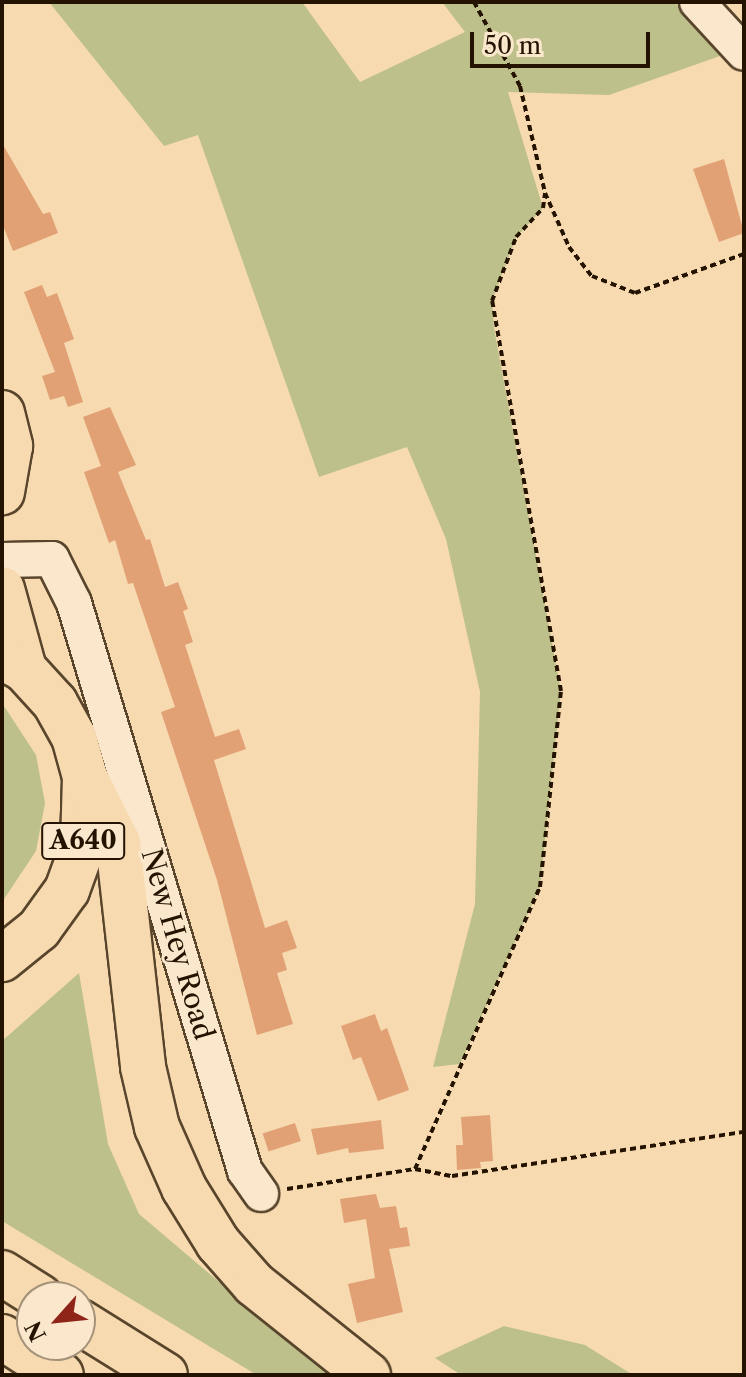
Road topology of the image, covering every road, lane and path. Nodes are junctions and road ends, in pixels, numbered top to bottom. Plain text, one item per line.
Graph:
1 (474, 2) edge
2 (697, 2) edge
3 (742, 58) edge
4 (545, 193) junction
5 (744, 254) edge
6 (2, 413) edge
7 (2, 492) edge
8 (2, 560) edge
9 (2, 589) edge
10 (13, 663) edge
11 (85, 777) junction
12 (2, 959) edge
13 (744, 1132) edge
14 (415, 1169) junction
15 (261, 1194) joint
16 (96, 1332) edge
17 (2, 1337) edge
18 (61, 1375) edge
19 (165, 1375) edge
20 (368, 1375) edge

1 - 4 path
2 - 3 street
4 - 5 path
4 - 14 path
6 - 7 highway
8 - 15 street, New Hey Road
9 - 10 highway, A640
10 - 11 highway, A640
11 - 12 highway, A640
11 - 20 highway
13 - 14 path
14 - 15 path
16 - 19 highway
17 - 18 highway

